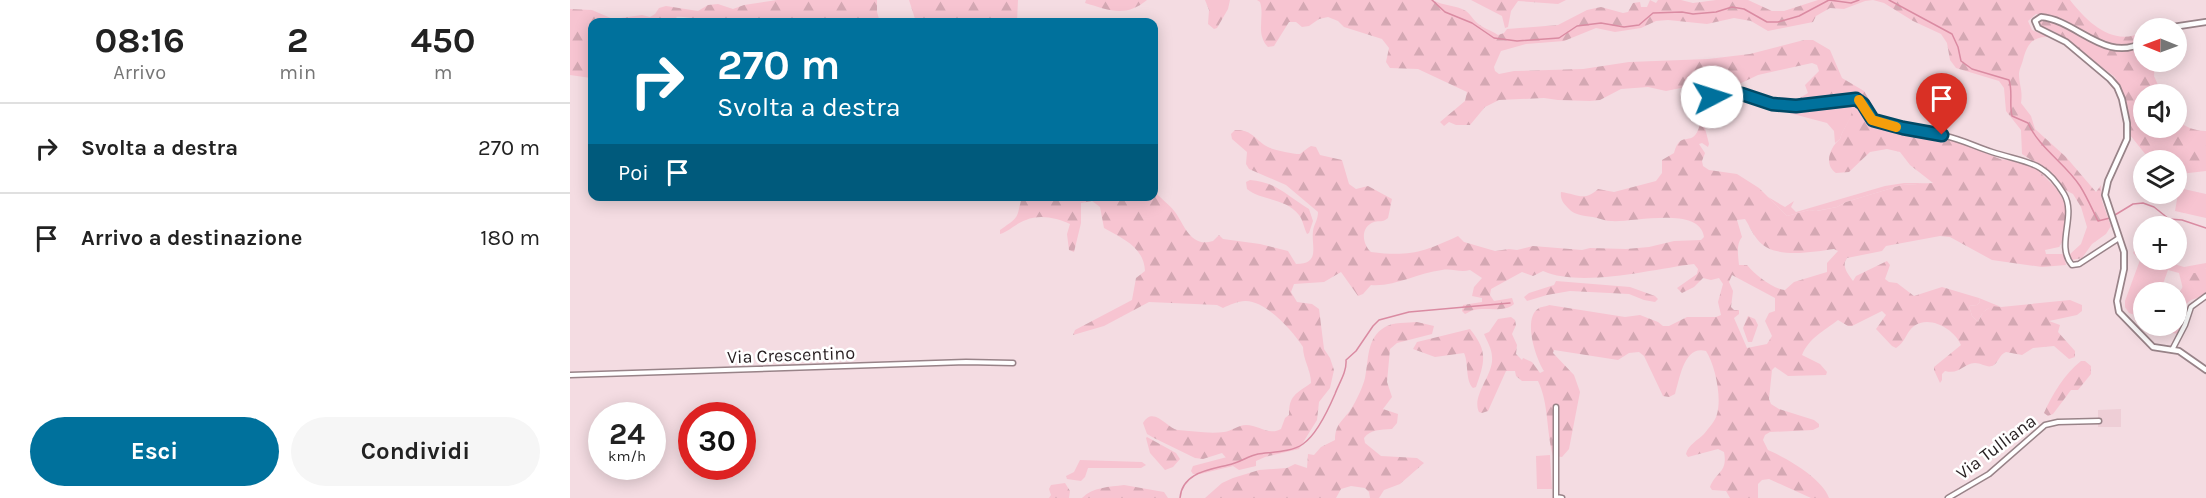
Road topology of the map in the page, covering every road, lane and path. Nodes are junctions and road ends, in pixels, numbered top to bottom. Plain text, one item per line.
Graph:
1 (2206, 22) edge
2 (2187, 25) edge
3 (2133, 46) edge
4 (1706, 121) dead end
5 (2119, 238) junction
6 (2205, 297) edge
7 (2172, 350) junction
8 (1013, 363) dead end
9 (2206, 370) edge
10 (570, 375) edge
11 (1556, 407) dead end
12 (2099, 421) dead end
13 (1562, 498) edge
14 (1948, 498) edge

1 - 2 street
3 - 5 street
4 - 5 street
5 - 7 street
6 - 7 street
7 - 9 street
8 - 10 street, Via Crescentino
11 - 13 street
12 - 14 street, Via Tulliana

